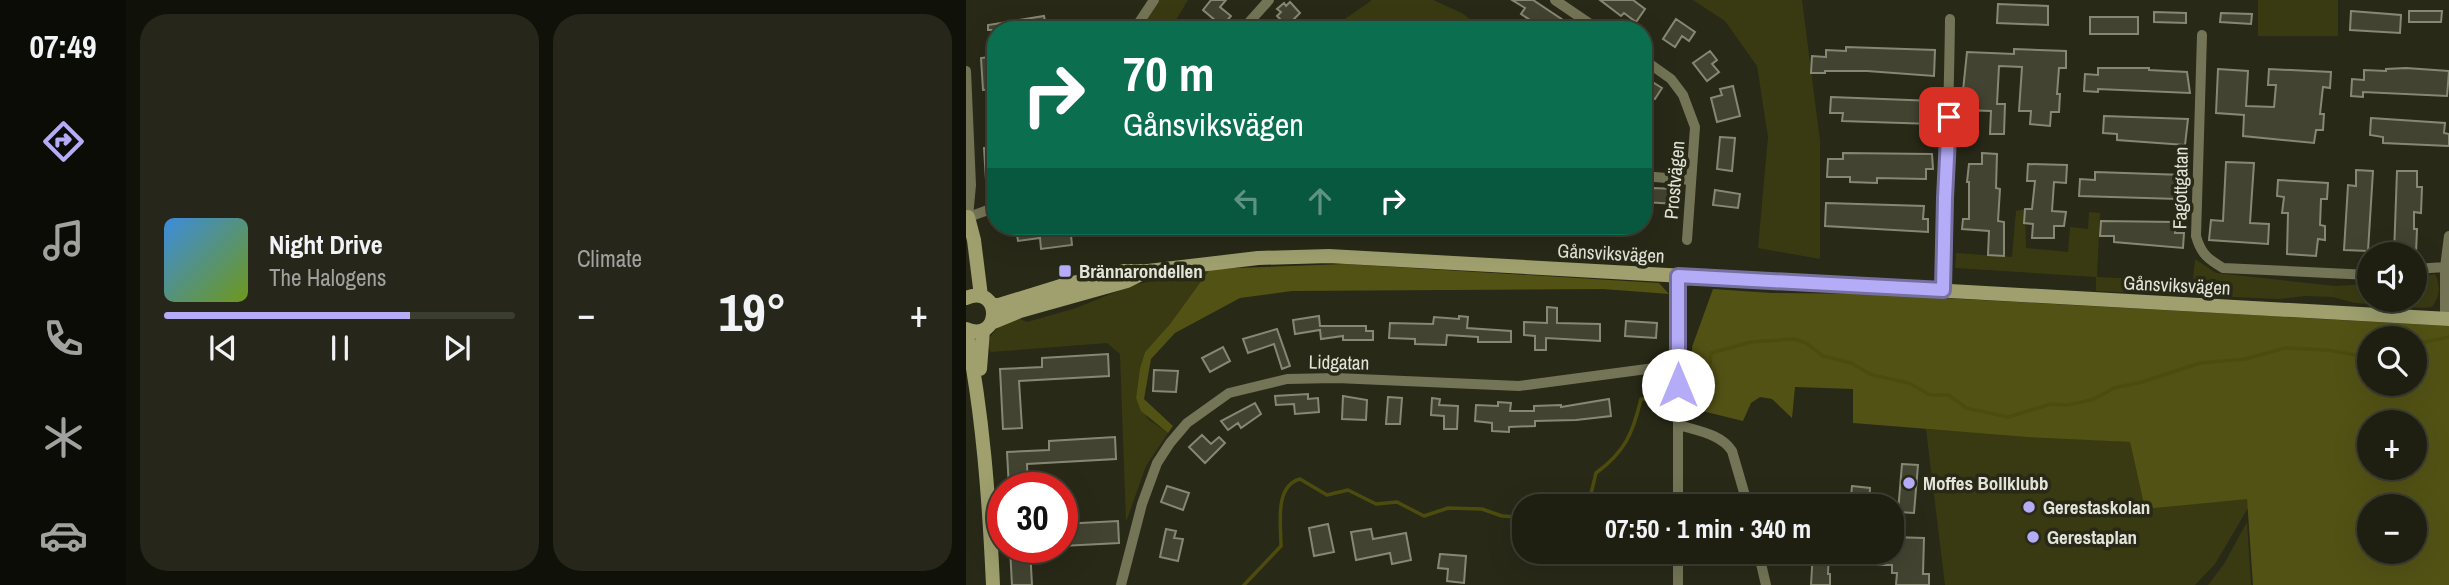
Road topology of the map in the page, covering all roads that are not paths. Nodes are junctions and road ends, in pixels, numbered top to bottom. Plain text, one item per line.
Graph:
1 (1154, 0) edge
2 (1269, 0) edge
3 (1555, 0) edge
4 (1950, 19) dead end
5 (1140, 21) edge
6 (1250, 21) edge
7 (1586, 21) edge
8 (2202, 35) dead end
9 (1652, 65) edge
10 (966, 71) edge
11 (1652, 177) edge
12 (1690, 180) junction
13 (987, 212) edge
14 (967, 220) edge
15 (2449, 236) edge
16 (1687, 240) dead end
17 (2445, 267) junction
18 (2427, 269) edge
19 (1148, 271) junction
20 (2357, 274) edge
21 (1678, 276) junction
22 (1943, 290) junction
23 (966, 292) edge
24 (976, 299) edge
25 (2447, 319) edge
26 (987, 327) junction
27 (966, 329) edge
28 (1677, 365) junction
29 (978, 391) junction
30 (1679, 425) junction
31 (1678, 494) edge
32 (1744, 494) edge
33 (1678, 564) edge
34 (1762, 564) edge
35 (993, 585) edge
36 (1121, 585) edge
37 (1678, 585) edge
38 (1766, 585) edge

1 - 5 street
2 - 6 street
3 - 7 street
4 - 22 street
8 - 20 street, Fagottgatan
9 - 12 street, Prostvägen
10 - 14 street
11 - 12 street
12 - 16 street, Prostvägen
13 - 14 street
14 - 24 main road
15 - 17 street
17 - 18 street
17 - 25 street
19 - 21 main road, Gånsviksvägen
19 - 24 main road, Gånsviksvägen
19 - 26 main road, Gånsviksvägen
21 - 22 main road, Gånsviksvägen
21 - 28 street
22 - 25 main road, Gånsviksvägen
23 - 24 main road
24 - 26 main road
26 - 27 main road
26 - 29 main road
27 - 29 main road
28 - 30 street
28 - 36 street, Lidgatan
29 - 35 main road
30 - 31 street
30 - 32 street
33 - 37 street
34 - 38 street

